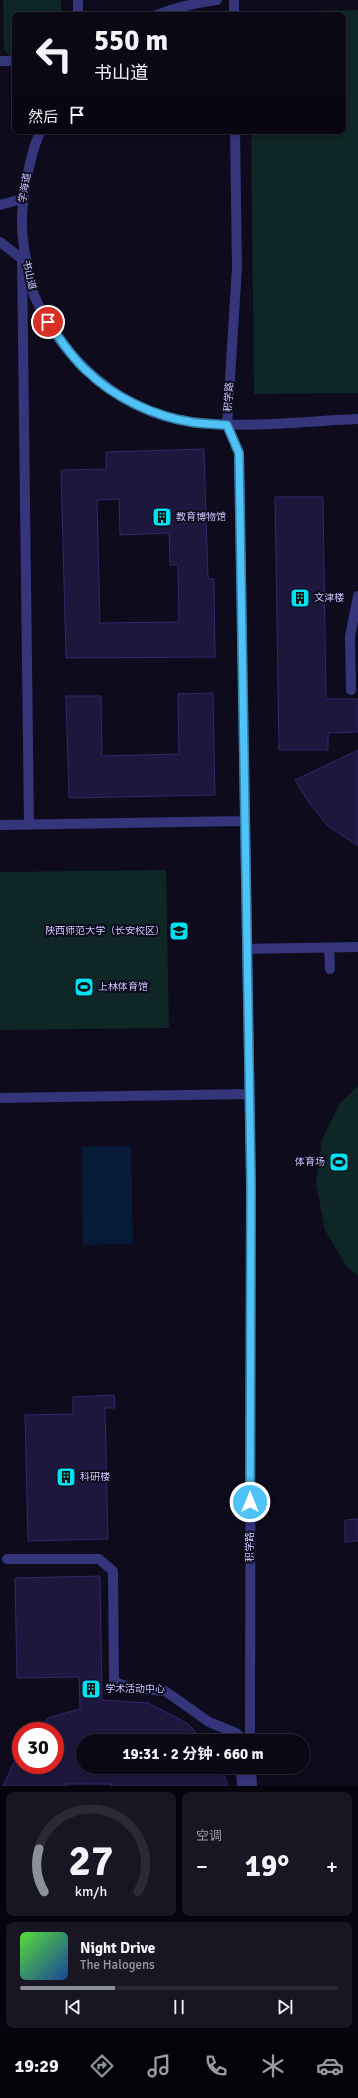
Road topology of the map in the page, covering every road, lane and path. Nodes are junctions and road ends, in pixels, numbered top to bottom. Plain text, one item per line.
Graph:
1 (78, 0) edge
2 (217, 0) edge
3 (234, 0) edge
4 (78, 12) edge
5 (164, 12) edge
6 (234, 12) edge
7 (0, 55) edge
8 (0, 61) edge
9 (12, 61) edge
10 (39, 134) edge
11 (235, 134) edge
12 (22, 199) junction
13 (0, 205) edge
14 (0, 242) edge
15 (23, 248) joint
16 (22, 259) junction
17 (34, 294) junction
18 (358, 419) edge
19 (227, 425) junction
20 (358, 596) edge
21 (354, 636) edge
22 (351, 690) dead end
23 (244, 821) junction
24 (0, 825) edge
25 (29, 825) junction
26 (358, 947) edge
27 (329, 948) junction
28 (246, 949) junction
29 (330, 969) dead end
30 (249, 1094) junction
31 (0, 1098) edge
32 (7, 1559) dead end
33 (231, 1734) edge
34 (250, 1734) edge
35 (241, 1774) edge
36 (251, 1774) edge
37 (242, 1786) edge
38 (252, 1786) edge

1 - 4 street
2 - 5 street
3 - 6 street
7 - 8 street
8 - 9 street
10 - 12 street, 学海道
11 - 19 street, 积学路
12 - 13 street
12 - 15 street, 学海道
14 - 16 street
15 - 17 street, 书山道
16 - 17 street
16 - 25 street
17 - 19 street, 书山道
18 - 19 street, 书山道
19 - 23 street, 积学路
20 - 21 street
21 - 22 street
23 - 25 street
23 - 28 street, 积学路
24 - 25 street
26 - 27 street
27 - 28 street
27 - 29 street
28 - 30 street, 积学路
30 - 31 street
30 - 34 street, 积学路
32 - 33 street
35 - 37 street
36 - 38 street

